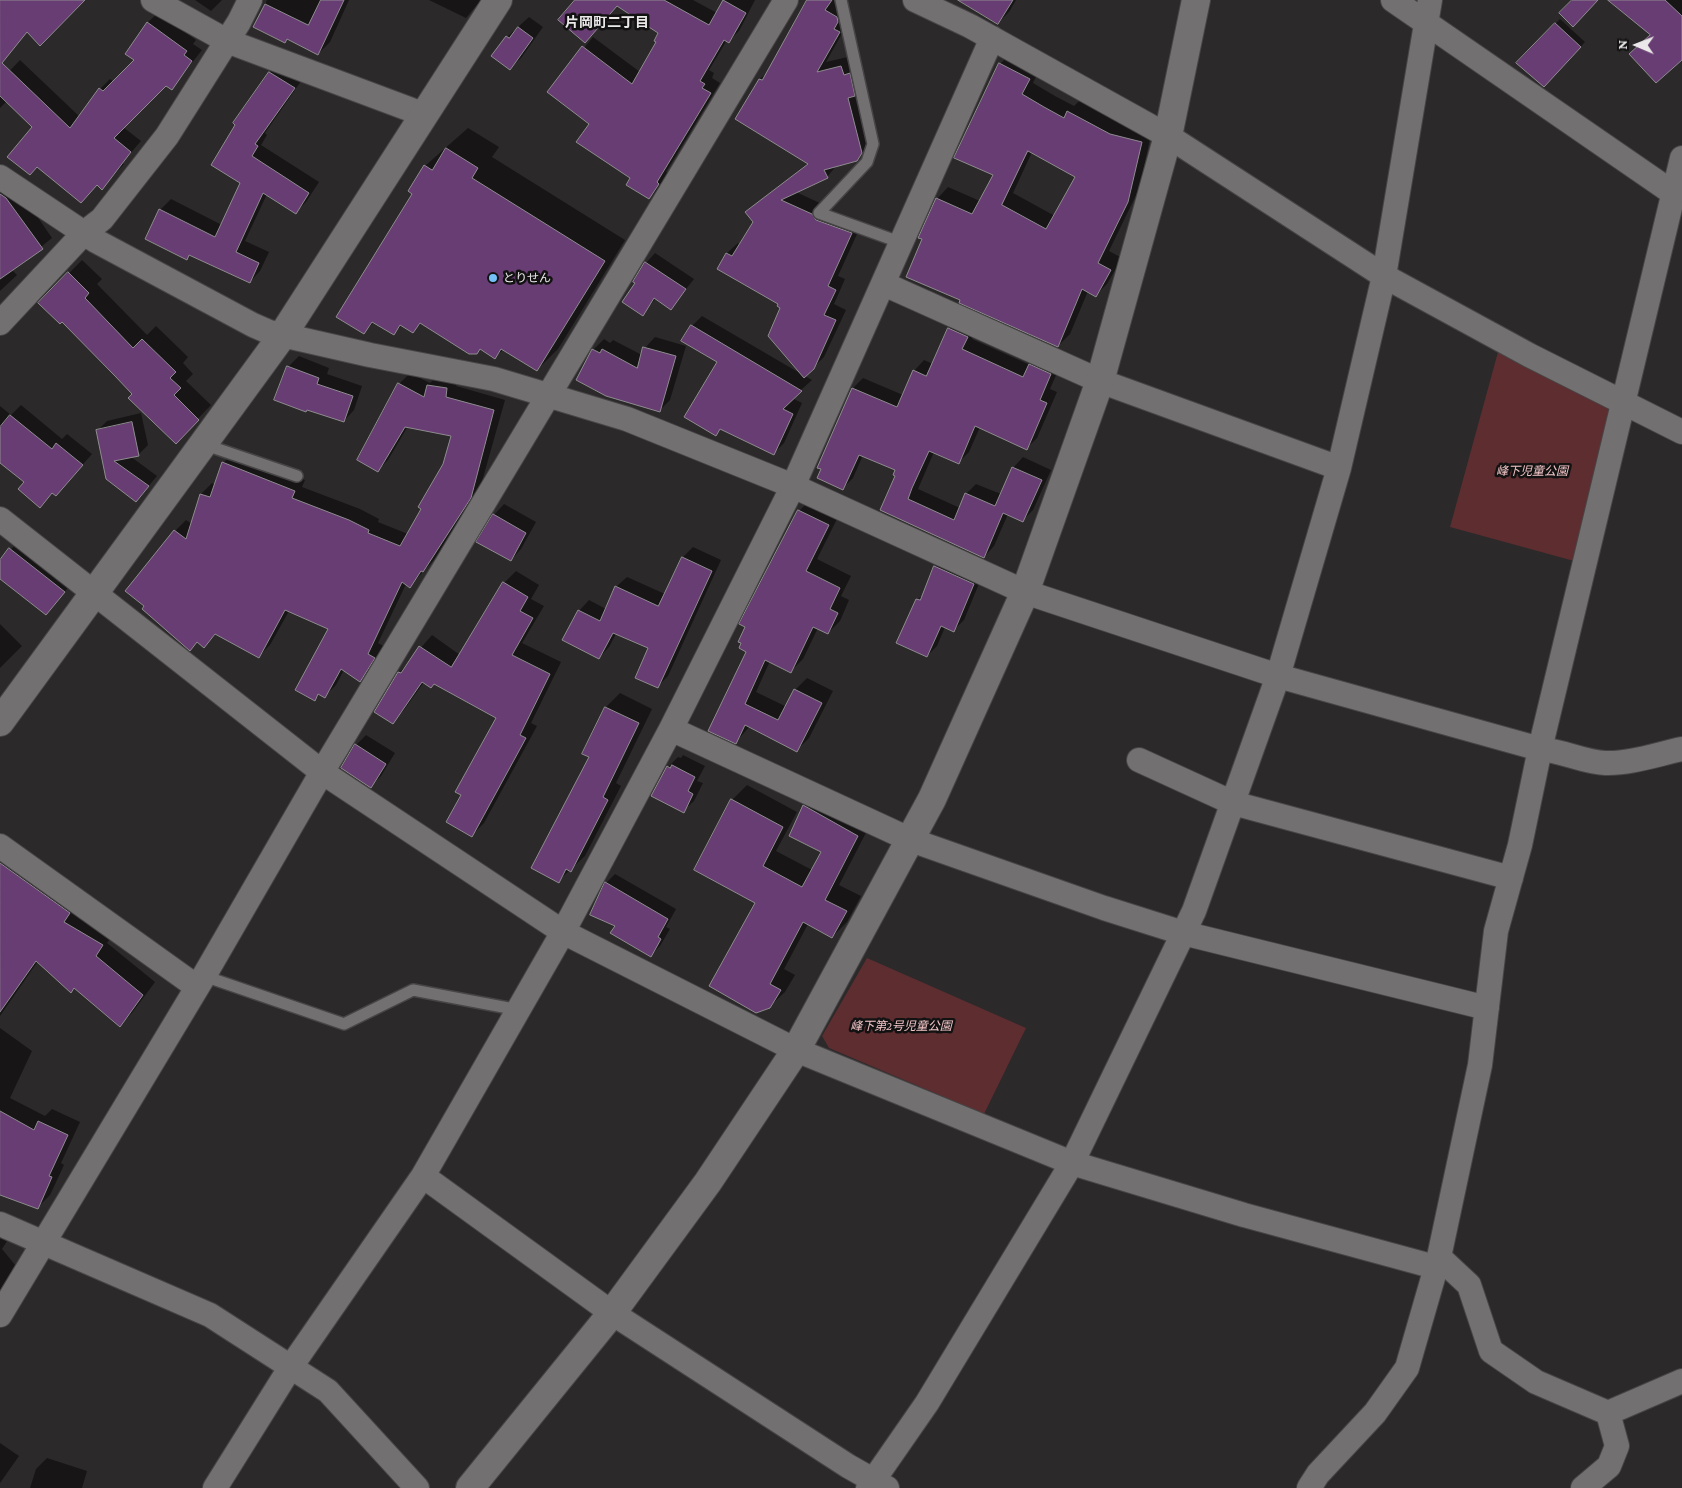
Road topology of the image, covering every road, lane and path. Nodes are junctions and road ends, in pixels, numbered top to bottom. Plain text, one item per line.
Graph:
1 (153, 0) edge
2 (250, 0) edge
3 (498, 0) edge
4 (786, 0) edge
5 (842, 0) edge
6 (915, 0) edge
7 (1196, 0) edge
8 (1393, 0) edge
9 (1430, 0) edge
10 (1426, 24) junction
11 (992, 38) junction
12 (228, 41) junction
13 (424, 115) junction
14 (1168, 136) junction
15 (1682, 158) edge
16 (0, 177) edge
17 (1673, 193) junction
18 (84, 233) junction
19 (902, 243) junction
20 (1384, 276) junction
21 (884, 284) junction
22 (0, 323) edge
23 (282, 336) junction
24 (1100, 381) junction
25 (547, 396) junction
26 (1623, 403) junction
27 (1682, 432) edge
28 (203, 444) junction
29 (1339, 468) junction
30 (297, 476) dead end
31 (793, 486) junction
32 (0, 519) edge
33 (1025, 592) junction
34 (94, 594) junction
35 (1278, 676) junction
36 (0, 722) edge
37 (671, 729) junction
38 (1682, 749) edge
39 (1540, 750) junction
40 (1139, 760) dead end
41 (322, 772) junction
42 (1232, 804) junction
43 (911, 840) junction
44 (0, 846) edge
45 (1511, 878) junction
46 (563, 932) junction
47 (1184, 934) junction
48 (201, 982) junction
49 (1487, 1008) junction
50 (518, 1010) junction
51 (796, 1050) junction
52 (1072, 1164) junction
53 (423, 1176) junction
54 (0, 1224) edge
55 (44, 1243) junction
56 (1437, 1262) junction
57 (612, 1313) junction
58 (0, 1315) edge
59 (290, 1368) junction
60 (1682, 1381) edge
61 (1608, 1413) junction
62 (876, 1486) edge
63 (215, 1488) edge
64 (417, 1488) edge
65 (470, 1488) edge
66 (1309, 1488) edge
67 (1583, 1488) edge

1 - 12 street
2 - 12 street
3 - 13 street
4 - 25 street
5 - 19 lane
6 - 11 street
7 - 14 street
8 - 10 street
9 - 10 street
10 - 17 street
10 - 20 street
11 - 14 street
11 - 19 street
12 - 13 street
12 - 18 street
13 - 23 street
14 - 20 street
14 - 24 street
15 - 17 street
16 - 18 street
17 - 26 street
18 - 22 street
18 - 23 street
19 - 21 street
20 - 26 street
20 - 29 street
21 - 24 street
21 - 31 street
23 - 25 street
23 - 28 street
24 - 29 street
24 - 33 street
25 - 31 street
25 - 41 street
26 - 27 street
26 - 39 street
28 - 30 lane
28 - 34 street
29 - 35 street
31 - 33 street
31 - 37 street
32 - 34 street
33 - 35 street
33 - 43 street
34 - 36 street
34 - 41 street
35 - 39 street
35 - 42 street
37 - 43 street
37 - 46 street
38 - 39 street
39 - 45 street
40 - 42 street
41 - 46 street
41 - 48 street
42 - 45 street
42 - 47 street
43 - 47 street
43 - 51 street
44 - 48 street
45 - 49 street
46 - 50 street
46 - 51 street
47 - 49 street
47 - 52 street
48 - 50 lane
48 - 55 street
49 - 56 street
50 - 53 street
51 - 52 street
51 - 57 street
52 - 56 street
52 - 62 street
53 - 57 street
53 - 59 street
54 - 55 street
55 - 58 street
55 - 59 street
56 - 61 street
56 - 66 street
57 - 62 street
57 - 65 street
59 - 63 street
59 - 64 street
60 - 61 street
61 - 67 street

